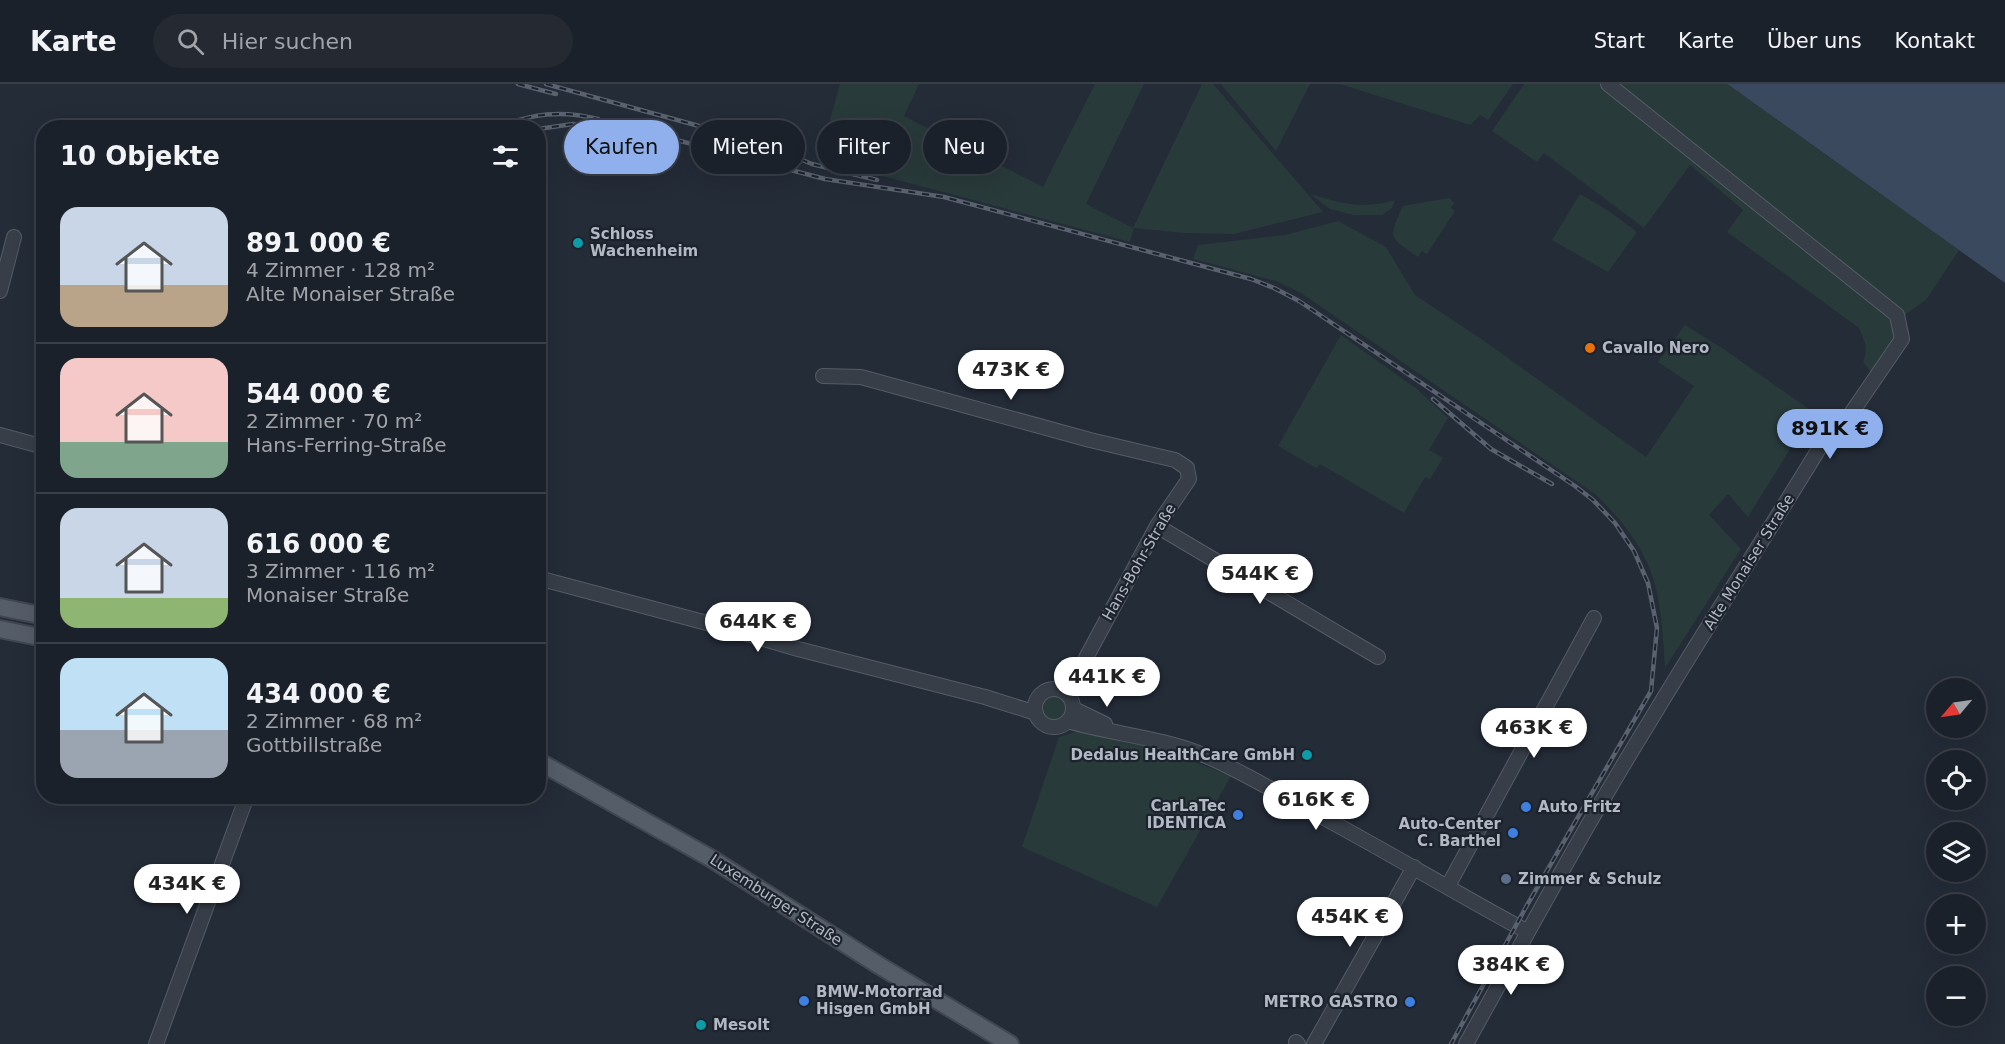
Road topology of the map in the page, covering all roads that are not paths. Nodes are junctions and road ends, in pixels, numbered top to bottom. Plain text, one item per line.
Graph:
1 (1608, 84) edge
2 (14, 237) dead end
3 (0, 291) edge
4 (823, 376) dead end
5 (0, 435) edge
6 (36, 445) edge
7 (1157, 526) junction
8 (546, 580) edge
9 (0, 607) edge
10 (36, 614) edge
11 (1594, 618) dead end
12 (0, 629) edge
13 (36, 636) edge
14 (1378, 657) dead end
15 (1063, 692) junction
16 (985, 697) junction
17 (1038, 699) junction
18 (1036, 713) junction
19 (1071, 715) junction
20 (546, 766) edge
21 (244, 804) edge
22 (1414, 867) junction
23 (1448, 886) junction
24 (1528, 932) junction
25 (156, 1044) edge
26 (1010, 1044) edge
27 (1314, 1044) edge
28 (1466, 1044) edge

1 - 24 street, Alte Monaiser Straße
2 - 3 street
4 - 7 street, Hans-Bohr-Straße
5 - 6 street
7 - 14 street
7 - 15 street, Hans-Bohr-Straße
8 - 16 street
9 - 10 main road
11 - 23 street
12 - 13 main road
15 - 17 street
15 - 19 street
16 - 17 street
16 - 18 street
17 - 18 street
18 - 19 street
19 - 22 street
20 - 26 main road, Luxemburger Straße
21 - 25 street
22 - 23 street
22 - 27 street
23 - 24 street
24 - 28 street, Alte Monaiser Straße

